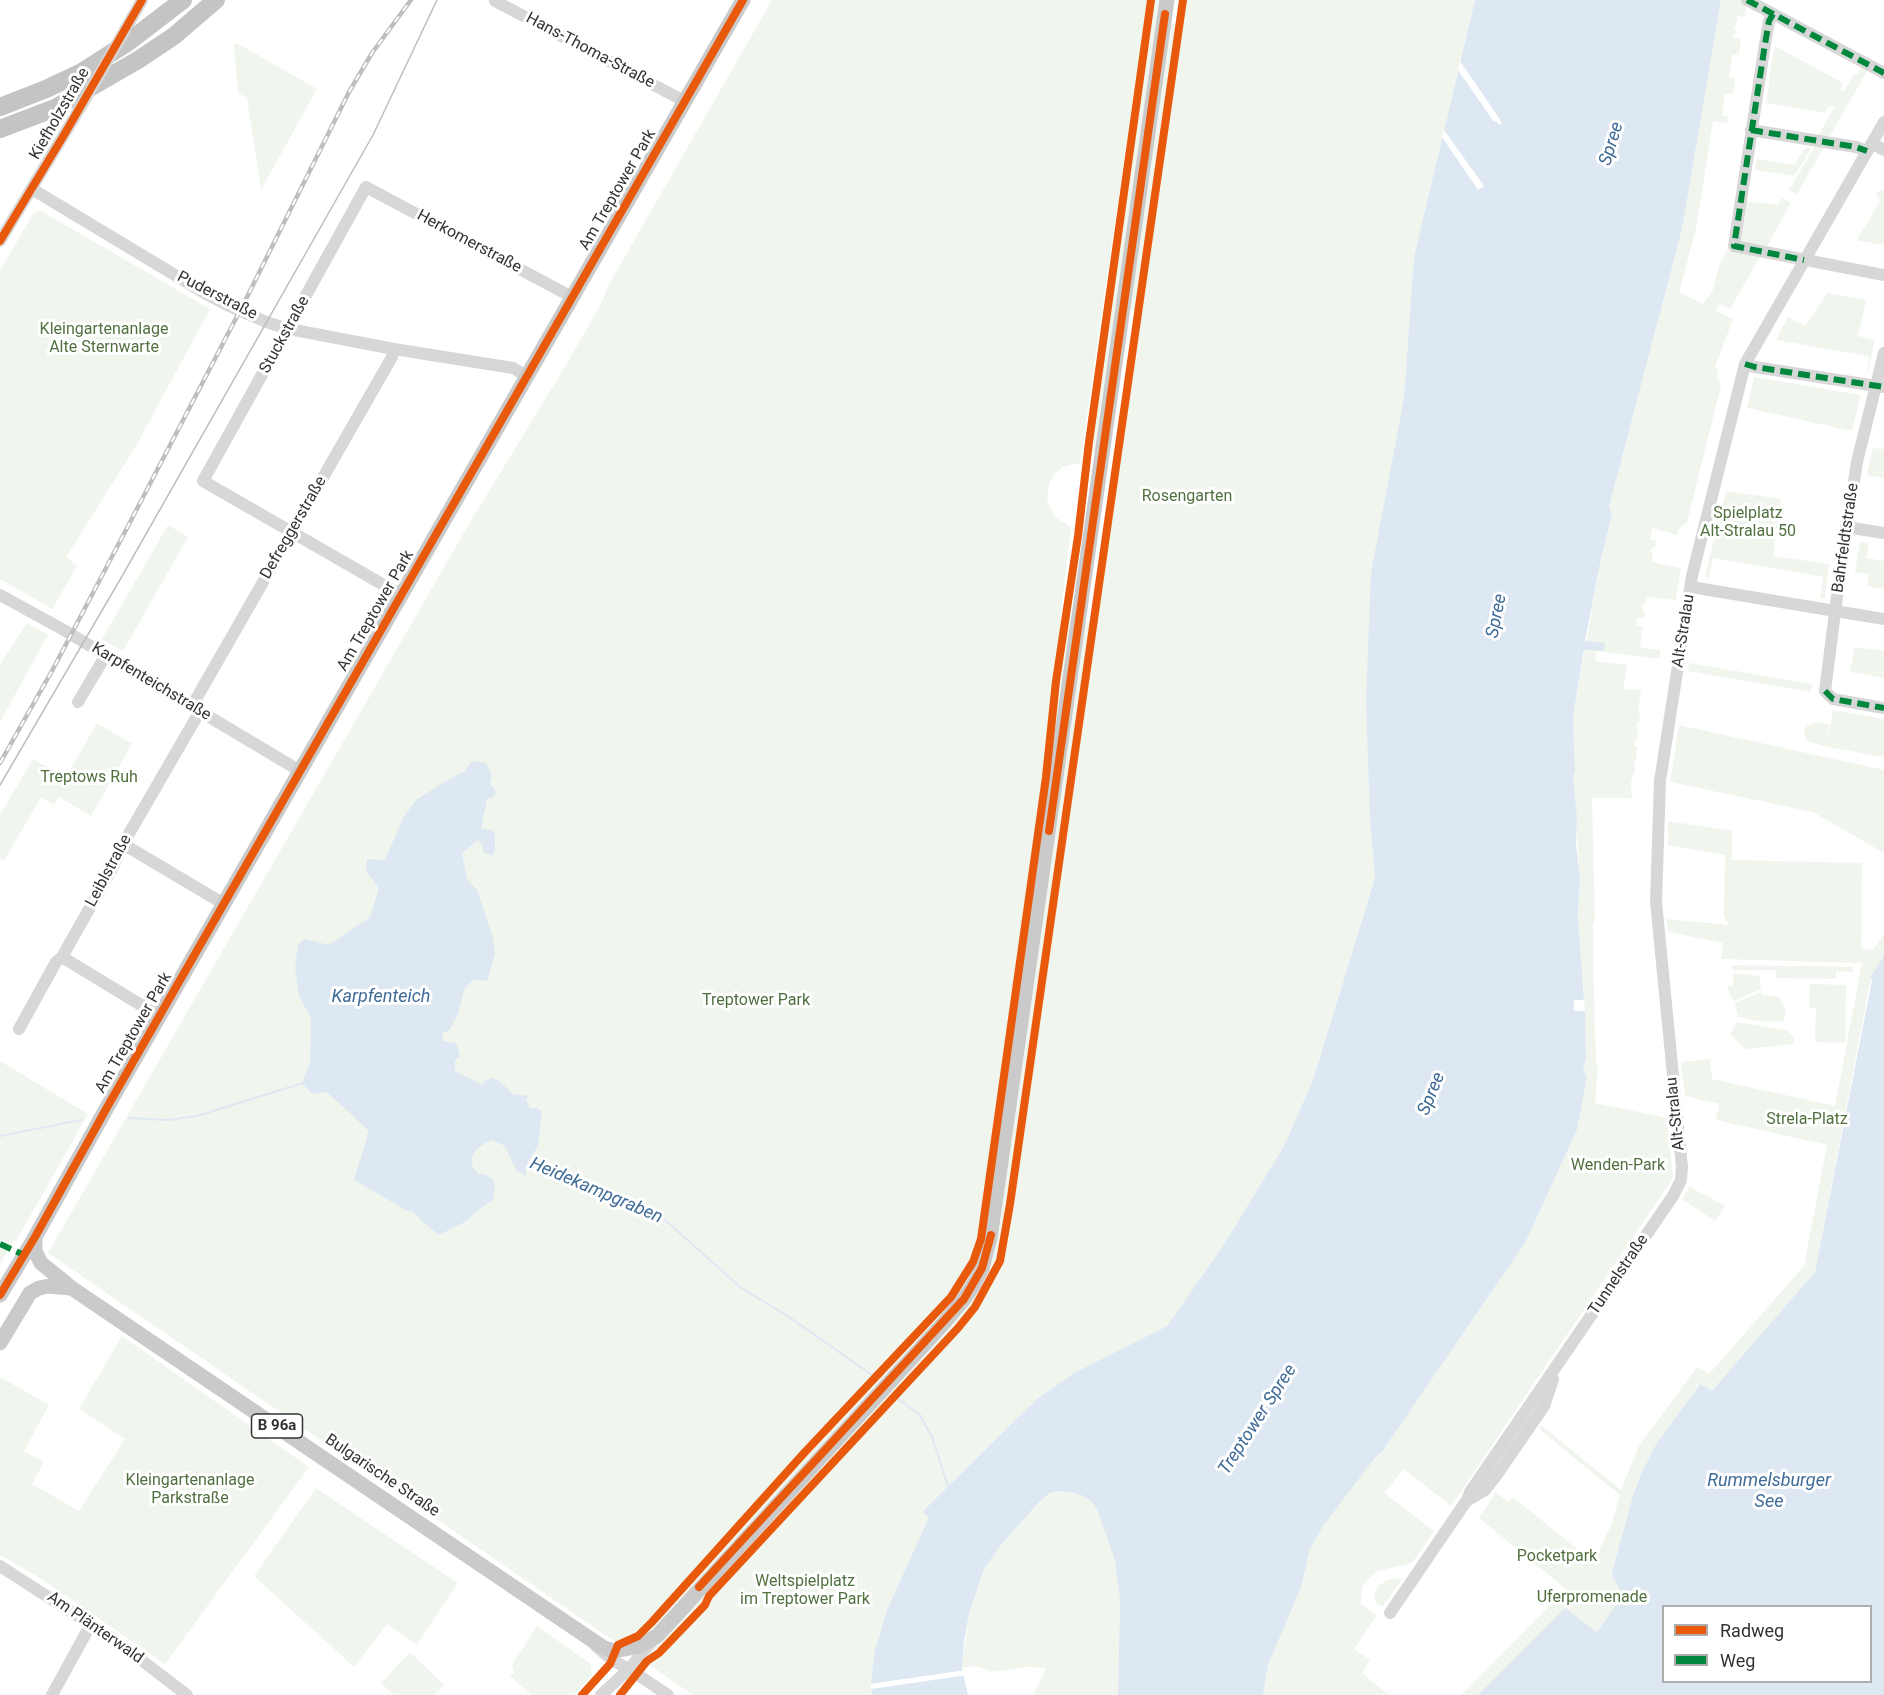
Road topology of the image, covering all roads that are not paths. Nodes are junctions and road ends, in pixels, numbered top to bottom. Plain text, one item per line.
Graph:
1 (142, 0) edge
2 (183, 0) edge
3 (216, 0) edge
4 (1167, 0) edge
5 (1748, 0) edge
6 (495, 1) edge
7 (738, 2) edge
8 (1773, 14) junction
9 (1884, 73) edge
10 (684, 101) junction
11 (0, 107) edge
12 (1884, 122) edge
13 (0, 129) edge
14 (1751, 130) junction
15 (1870, 147) junction
16 (1884, 150) edge
17 (366, 188) joint
18 (32, 189) junction
19 (0, 241) edge
20 (1804, 260) junction
21 (1884, 275) edge
22 (572, 297) junction
23 (289, 329) junction
24 (394, 349) junction
25 (1884, 353) edge
26 (1745, 364) junction
27 (527, 376) junction
28 (1880, 387) edge
29 (1846, 526) junction
30 (292, 532) junction
31 (1884, 533) edge
32 (1691, 587) junction
33 (0, 595) edge
34 (401, 595) junction
35 (1835, 611) junction
36 (1884, 619) edge
37 (106, 655) junction
38 (78, 702) dead end
39 (1884, 708) edge
40 (196, 709) junction
41 (300, 771) junction
42 (123, 844) junction
43 (224, 904) junction
44 (62, 957) junction
45 (159, 1016) junction
46 (19, 1029) dead end
47 (1681, 1180) joint
48 (35, 1237) junction
49 (74, 1289) junction
50 (0, 1295) edge
51 (0, 1343) edge
52 (0, 1566) edge
53 (1390, 1613) dead end
54 (91, 1624) junction
55 (657, 1636) junction
56 (589, 1638) junction
57 (629, 1669) junction
58 (52, 1695) edge
59 (187, 1695) edge
60 (601, 1695) edge
61 (668, 1695) edge

1 - 18 street, Kiefholzstraße, bridge
2 - 11 highway
3 - 13 highway
4 - 55 main road, B 96a
5 - 8 street
6 - 10 street, Hans-Thoma-Straße
7 - 10 main road, Am Treptower Park
8 - 9 street
8 - 14 street
10 - 22 main road, Am Treptower Park
12 - 15 street, Alt-Stralau
14 - 15 street
14 - 20 street
15 - 16 street
15 - 20 street, Alt-Stralau
17 - 22 street, Herkomerstraße
17 - 23 street, Stuckstraße
18 - 19 street, Kiefholzstraße
18 - 23 street, Puderstraße
20 - 21 street
20 - 26 street, Alt-Stralau
22 - 27 main road, Am Treptower Park
23 - 24 street, Puderstraße
23 - 30 street, Stuckstraße
24 - 27 street, Puderstraße
24 - 30 street, Defreggerstraße
25 - 28 street, Bahrfeldtstraße
26 - 28 street
26 - 32 street, Alt-Stralau
27 - 34 main road, Am Treptower Park
28 - 29 street, Bahrfeldtstraße
29 - 31 street
29 - 35 street, Bahrfeldtstraße
30 - 34 street
30 - 40 street, Defreggerstraße
32 - 35 street
32 - 47 street, Alt-Stralau
33 - 37 street, Karpfenteichstraße
34 - 41 main road, Am Treptower Park
35 - 36 street
35 - 39 street, Bahrfeldtstraße
37 - 38 street
37 - 40 street, Karpfenteichstraße
40 - 41 street, Karpfenteichstraße
40 - 42 street, Leiblstraße
41 - 43 main road, Am Treptower Park
42 - 43 street
42 - 44 street, Leiblstraße
43 - 45 main road, Am Treptower Park
44 - 45 street
44 - 46 street, Leiblstraße
45 - 48 main road, Am Treptower Park
47 - 53 street, Tunnelstraße
48 - 49 main road, Bulgarische Straße
48 - 50 main road, Am Treptower Park
49 - 51 main road
49 - 56 main road, Bulgarische Straße / B 96a
52 - 54 street, Am Plänterwald
54 - 58 street
54 - 59 street, Am Plänterwald
55 - 56 main road, B 96a
55 - 57 street
56 - 57 street, Bulgarische Straße
57 - 60 street
57 - 61 street, Bulgarische Straße

